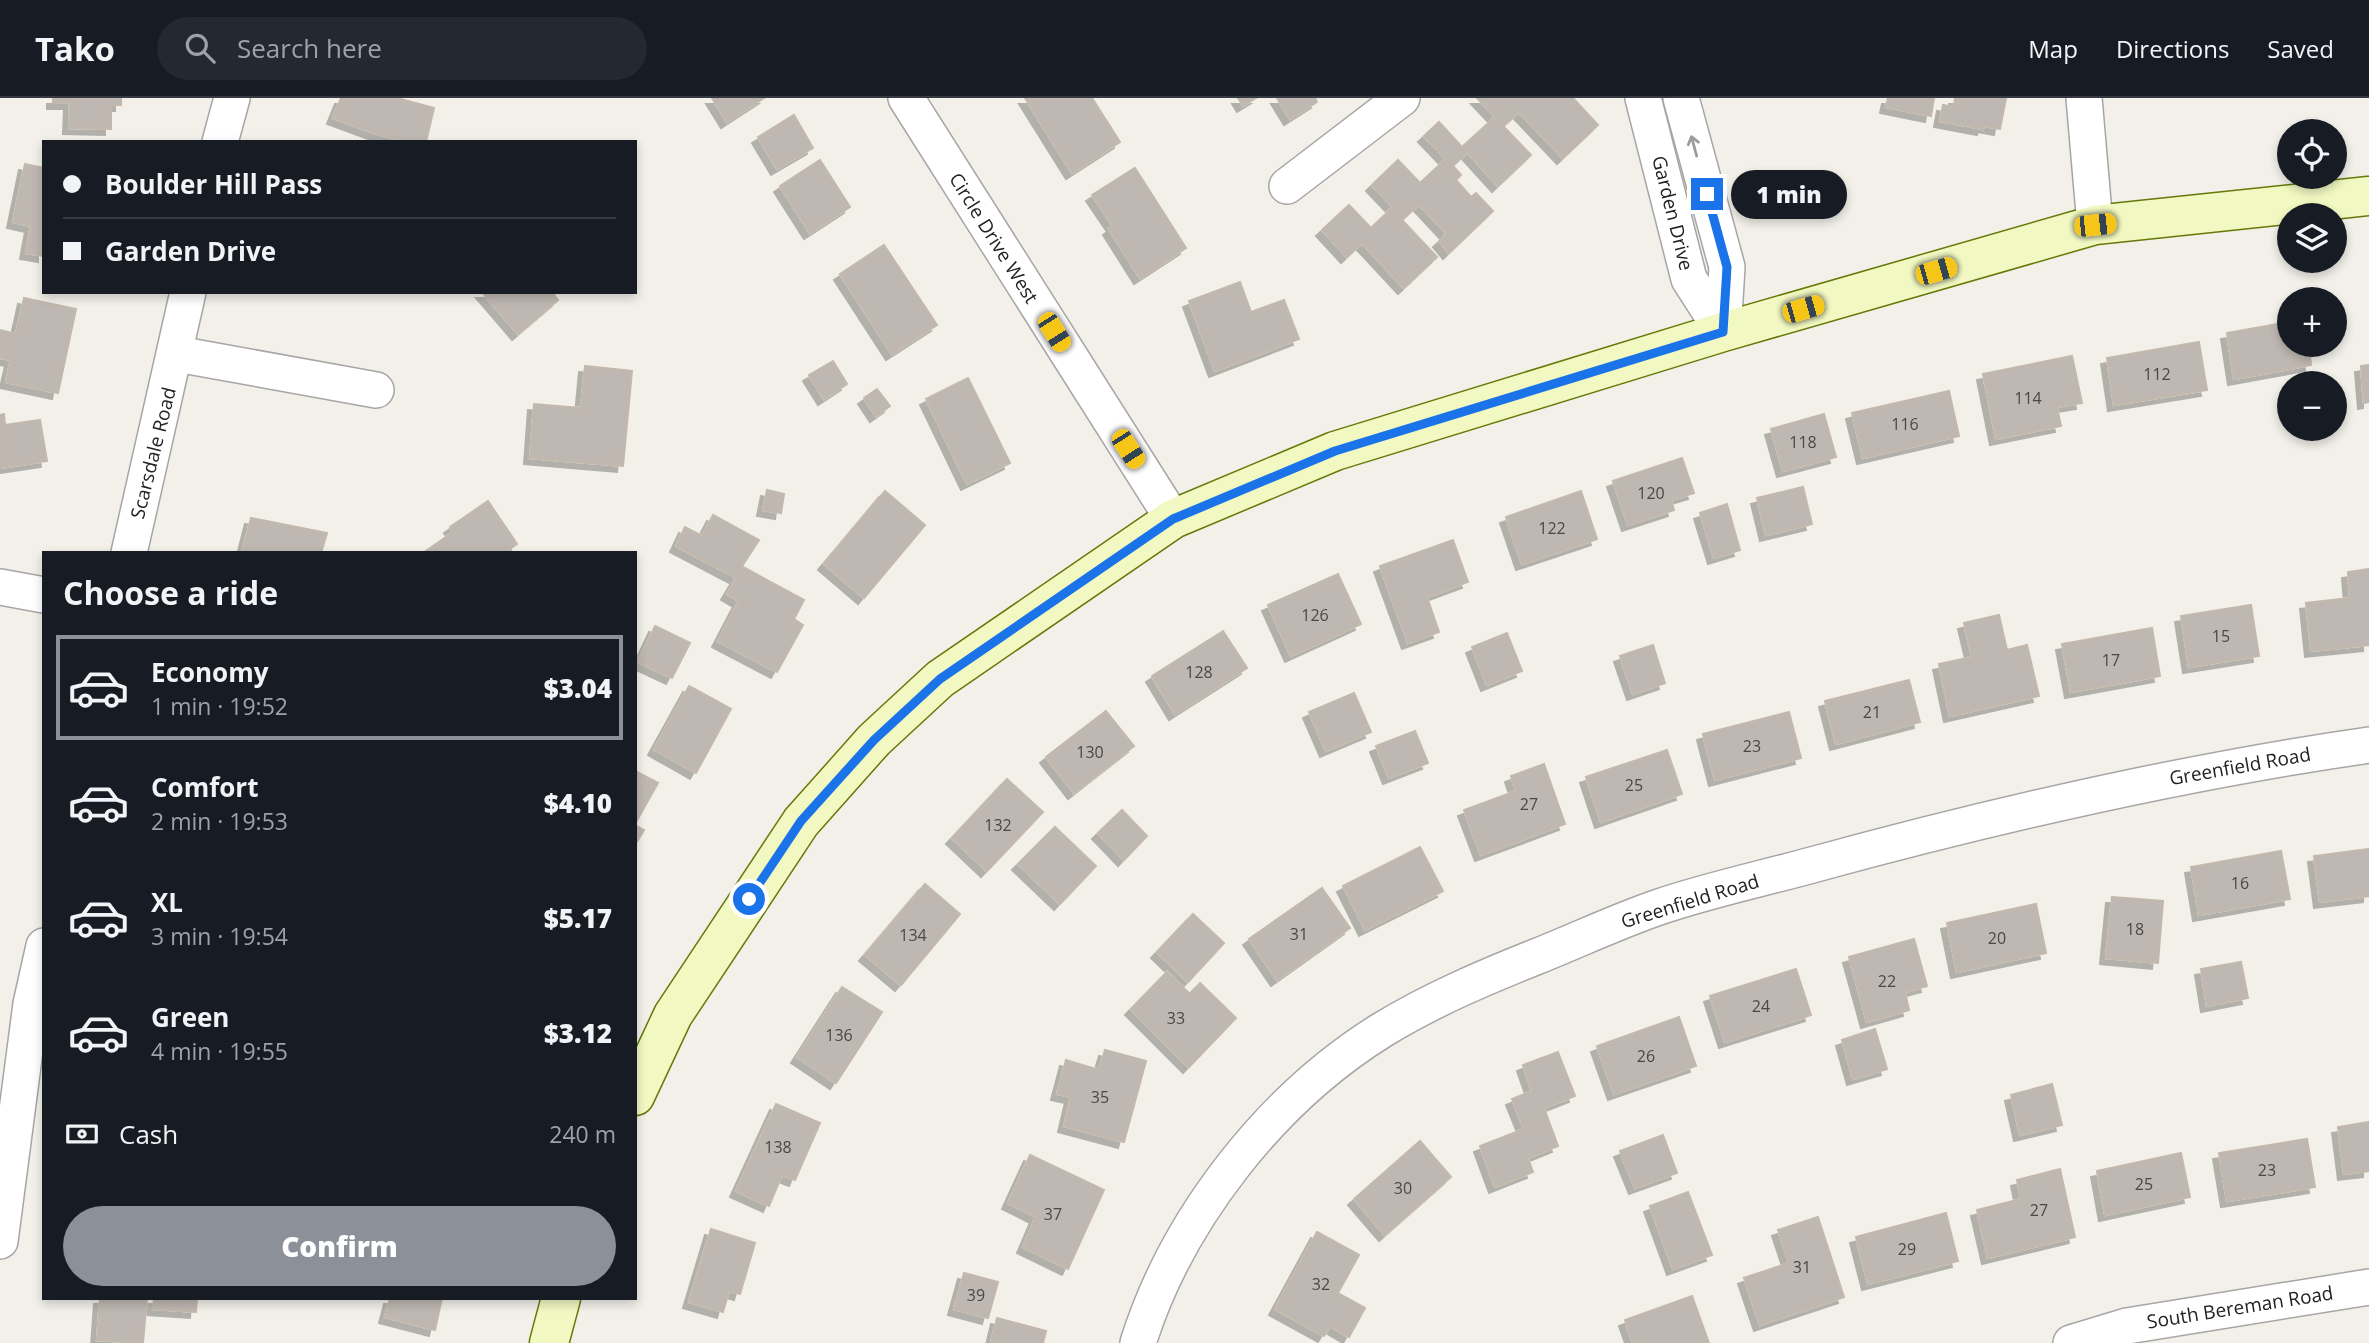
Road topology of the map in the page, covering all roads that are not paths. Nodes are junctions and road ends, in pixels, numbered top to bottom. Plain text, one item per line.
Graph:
1 (232, 98) edge
2 (906, 98) edge
3 (1402, 98) edge
4 (1643, 98) edge
5 (1681, 98) edge
6 (2084, 98) edge
7 (221, 140) edge
8 (1287, 186) dead end
9 (2369, 196) edge
10 (2095, 225) junction
11 (188, 294) edge
12 (1723, 332) junction
13 (177, 354) junction
14 (376, 390) dead end
15 (1173, 519) junction
16 (129, 551) edge
17 (0, 587) edge
18 (42, 596) edge
19 (2369, 745) edge
20 (42, 955) edge
21 (637, 1092) edge
22 (1, 1228) edge
23 (2369, 1287) edge
24 (561, 1300) edge
25 (550, 1343) edge
26 (1138, 1343) edge
27 (2071, 1343) edge

1 - 7 street
2 - 15 street, Circle Drive West
3 - 8 street
4 - 12 street, Garden Drive
12 -> 5 street, Garden Drive
6 - 10 street
9 - 10 street
10 - 12 street
11 - 13 street, Scarsdale Road
12 - 15 street
13 - 14 street
13 - 16 street, Scarsdale Road
15 - 21 street
17 - 18 street
19 - 26 street, Greenfield Road
20 - 22 street
23 - 27 street, South Bereman Road
24 - 25 street

